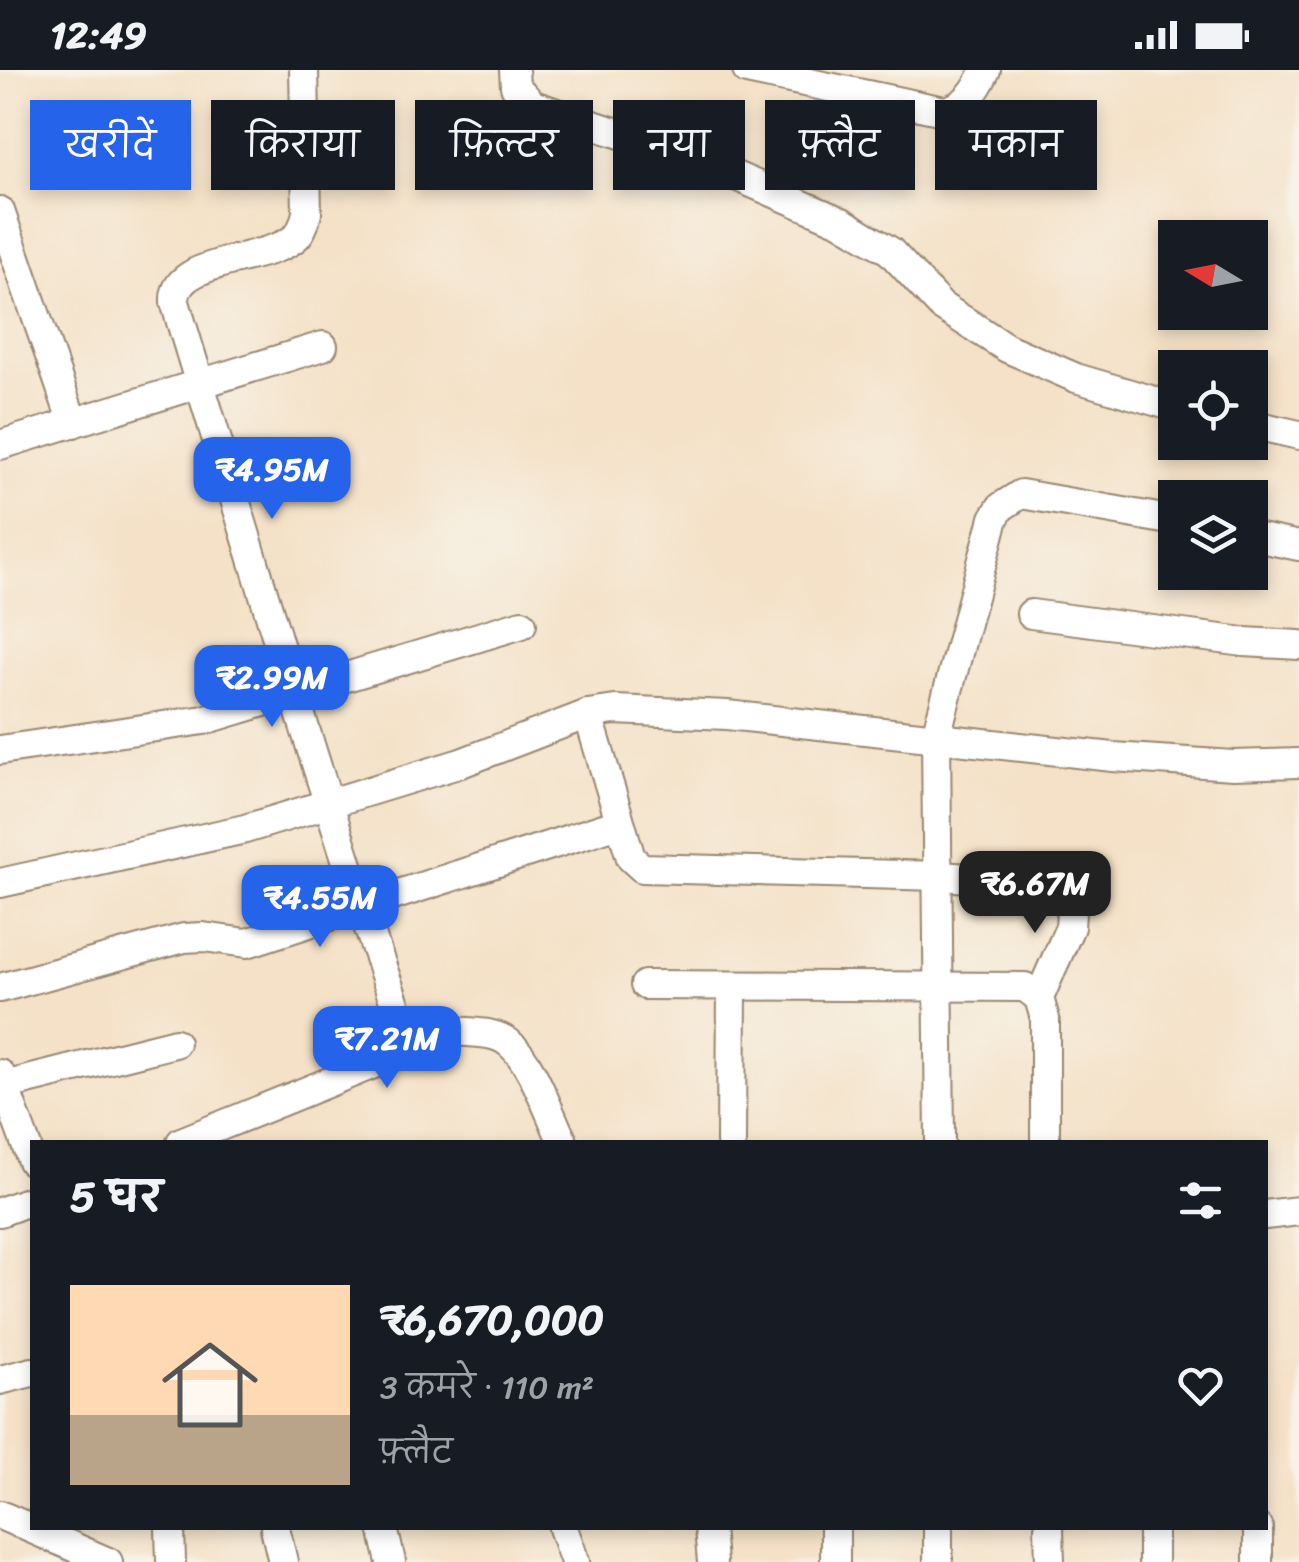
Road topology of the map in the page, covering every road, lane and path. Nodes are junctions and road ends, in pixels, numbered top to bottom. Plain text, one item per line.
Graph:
1 (304, 70) edge
2 (514, 70) edge
3 (746, 70) edge
4 (986, 70) edge
5 (0, 211) edge
6 (323, 346) dead end
7 (200, 384) junction
8 (1158, 402) edge
9 (72, 423) junction
10 (1268, 428) edge
11 (1299, 435) edge
12 (0, 445) edge
13 (1158, 517) edge
14 (1268, 540) edge
15 (1299, 546) edge
16 (1030, 614) dead end
17 (522, 624) dead end
18 (1299, 645) edge
19 (294, 694) junction
20 (588, 714) junction
21 (936, 736) junction
22 (0, 750) edge
23 (1299, 763) edge
24 (330, 801) junction
25 (619, 823) junction
26 (564, 841) junction
27 (631, 858) junction
28 (940, 876) junction
29 (0, 883) edge
30 (361, 906) junction
31 (645, 985) dead end
32 (732, 986) junction
33 (940, 986) junction
34 (0, 988) edge
35 (1039, 998) junction
36 (175, 1043) dead end
37 (411, 1050) junction
38 (1, 1082) edge
39 (185, 1140) edge
40 (562, 1140) edge
41 (731, 1140) edge
42 (940, 1140) edge
43 (1046, 1140) edge
44 (30, 1156) edge
45 (30, 1201) edge
46 (1299, 1211) edge
47 (0, 1212) edge
48 (1268, 1214) edge
49 (30, 1372) edge
50 (0, 1380) edge
51 (0, 1515) edge
52 (30, 1529) edge
53 (32, 1530) edge
54 (170, 1530) edge
55 (275, 1530) edge
56 (383, 1530) edge
57 (564, 1530) edge
58 (709, 1530) edge
59 (835, 1530) edge
60 (938, 1530) edge
61 (1049, 1530) edge
62 (1152, 1530) edge
63 (1258, 1530) edge
64 (95, 1560) edge
65 (171, 1562) edge
66 (283, 1562) edge
67 (391, 1562) edge
68 (574, 1562) edge
69 (712, 1562) edge
70 (834, 1562) edge
71 (938, 1562) edge
72 (1050, 1562) edge
73 (1153, 1562) edge
74 (1258, 1562) edge

1 - 7 street
2 - 8 street
3 - 4 street
5 - 9 street
6 - 7 street
7 - 9 street
7 - 19 street
9 - 12 street
10 - 11 street
13 - 21 street
14 - 15 street
16 - 18 street
17 - 19 street
19 - 22 street
19 - 24 street
20 - 21 street
20 - 24 street
20 - 25 street
21 - 23 street
21 - 28 street
24 - 29 street
24 - 30 street
25 - 26 street
25 - 27 street
26 - 27 street
26 - 30 street
27 - 28 street
28 - 33 street
28 - 35 street
30 - 34 street
30 - 37 street
31 - 32 street
32 - 33 street
32 - 41 street
33 - 35 street
33 - 42 street
35 - 43 street
36 - 38 street
37 - 39 street
37 - 40 street
38 - 44 street
45 - 47 street
46 - 48 street
49 - 50 street
51 - 52 street
53 - 64 street
54 - 65 street
55 - 66 street
56 - 67 street
57 - 68 street
58 - 69 street
59 - 70 street
60 - 71 street
61 - 72 street
62 - 73 street
63 - 74 street

